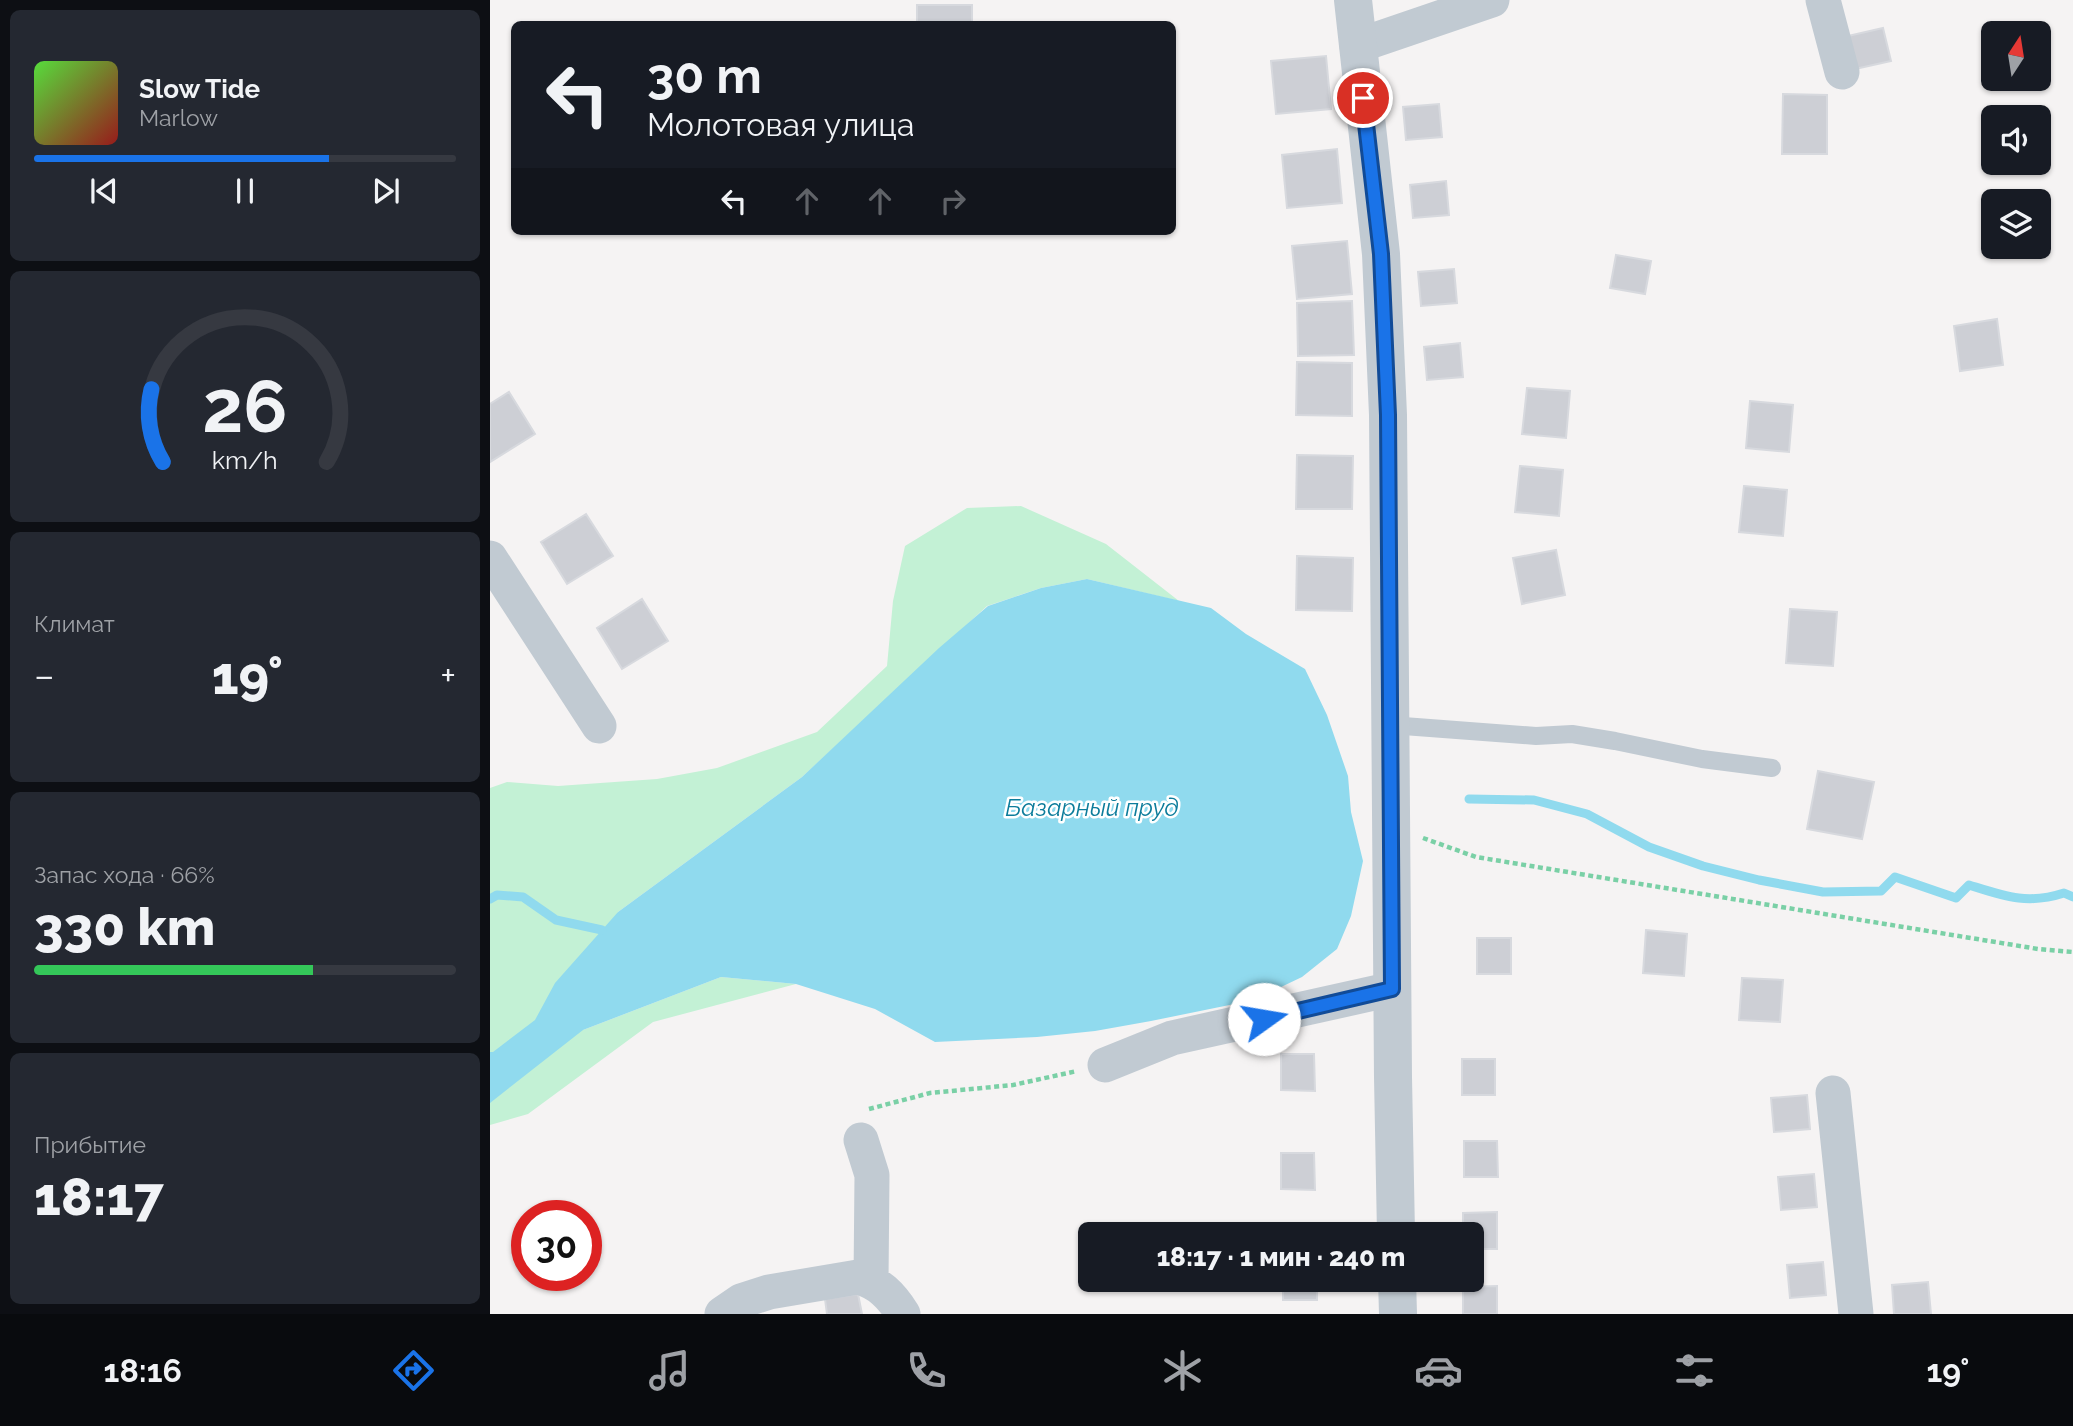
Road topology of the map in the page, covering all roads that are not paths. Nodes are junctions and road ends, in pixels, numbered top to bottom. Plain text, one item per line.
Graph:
1 (1353, 0) edge
2 (1492, 0) edge
3 (1823, 0) edge
4 (1357, 46) junction
5 (1842, 72) dead end
6 (490, 558) edge
7 (1390, 725) junction
8 (599, 726) dead end
9 (1772, 768) dead end
10 (1392, 989) junction
11 (1105, 1065) road end
12 (1833, 1093) dead end
13 (861, 1140) road end
14 (1396, 1222) edge
15 (872, 1281) junction
16 (1397, 1292) edge
17 (722, 1314) edge
18 (903, 1314) edge
19 (1398, 1314) edge
20 (1856, 1314) edge

1 - 4 street
2 - 4 street
3 - 5 street
4 - 7 street
6 - 8 street
7 - 9 lane
7 - 10 street
10 - 11 street
10 - 14 street
12 - 20 street
13 - 15 street
15 - 17 street
15 - 18 street
16 - 19 street

